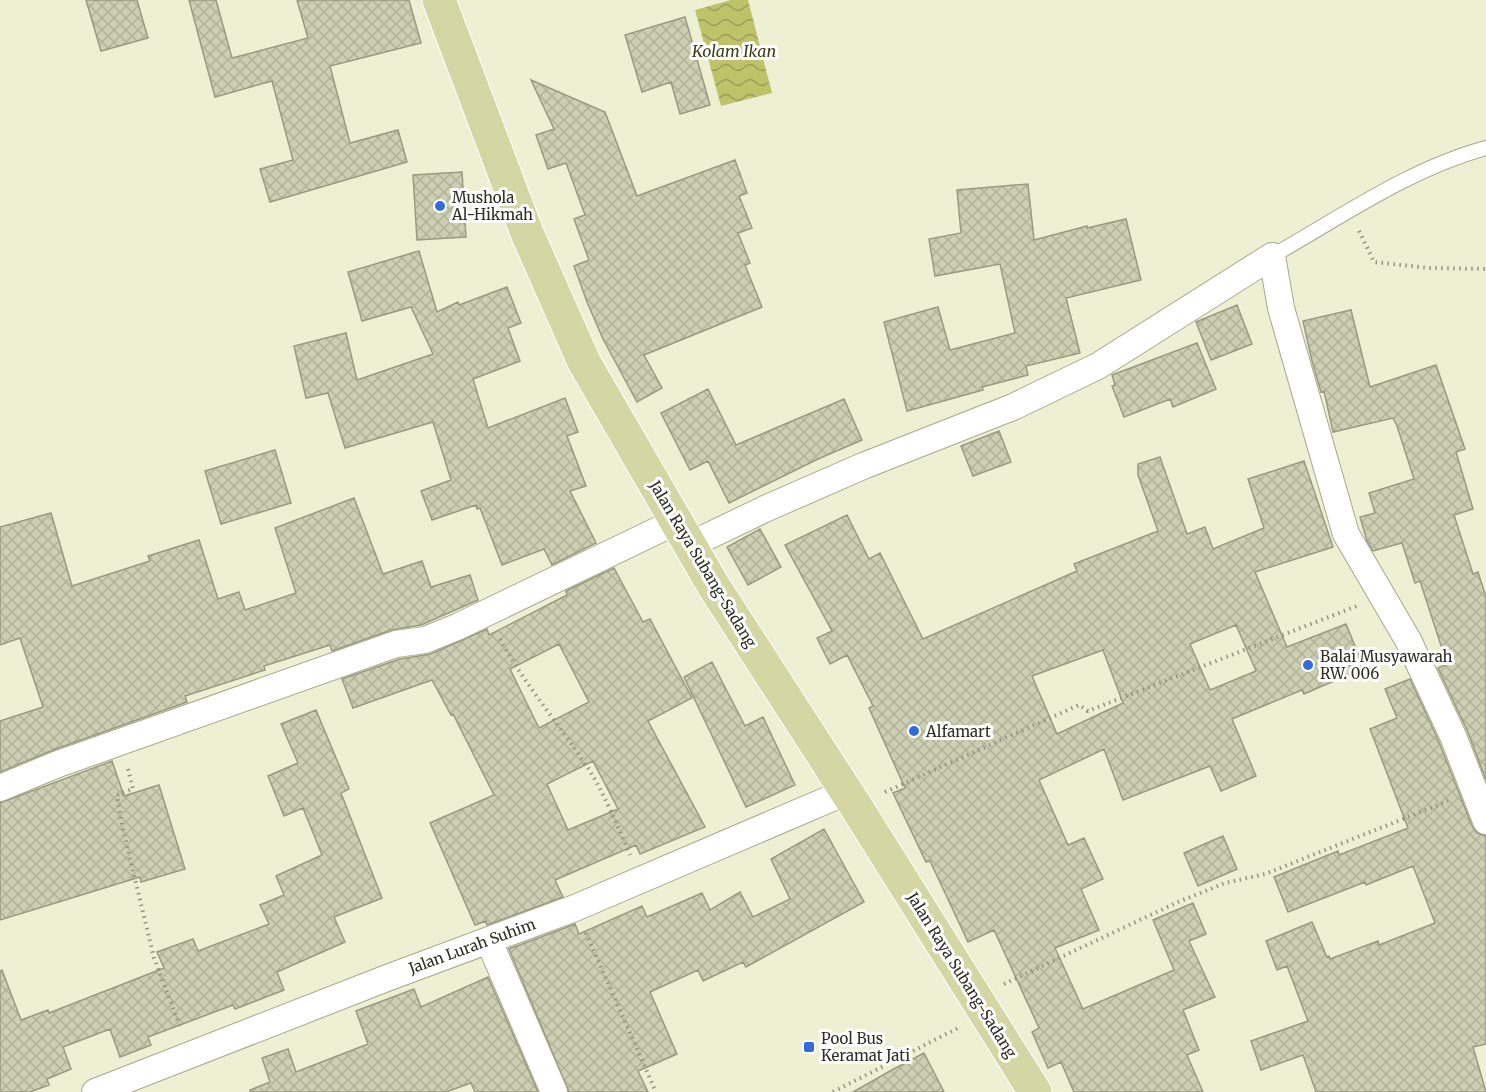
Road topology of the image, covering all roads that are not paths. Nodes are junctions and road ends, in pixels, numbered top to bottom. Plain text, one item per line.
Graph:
1 (439, 0) edge
2 (1486, 148) edge
3 (1272, 256) junction
4 (683, 533) junction
5 (0, 788) edge
6 (851, 799) junction
7 (1486, 821) edge
8 (489, 941) junction
9 (95, 1092) edge
10 (554, 1092) edge
11 (1035, 1092) edge

1 - 4 main road, Jalan Raya Subang-Sadang
2 - 3 lane
3 - 4 street
3 - 7 street
4 - 5 street
4 - 6 main road, Jalan Raya Subang-Sadang
6 - 8 street, Jalan Lurah Suhim
6 - 11 main road, Jalan Raya Subang-Sadang
8 - 9 street, Jalan Lurah Suhim
8 - 10 street

